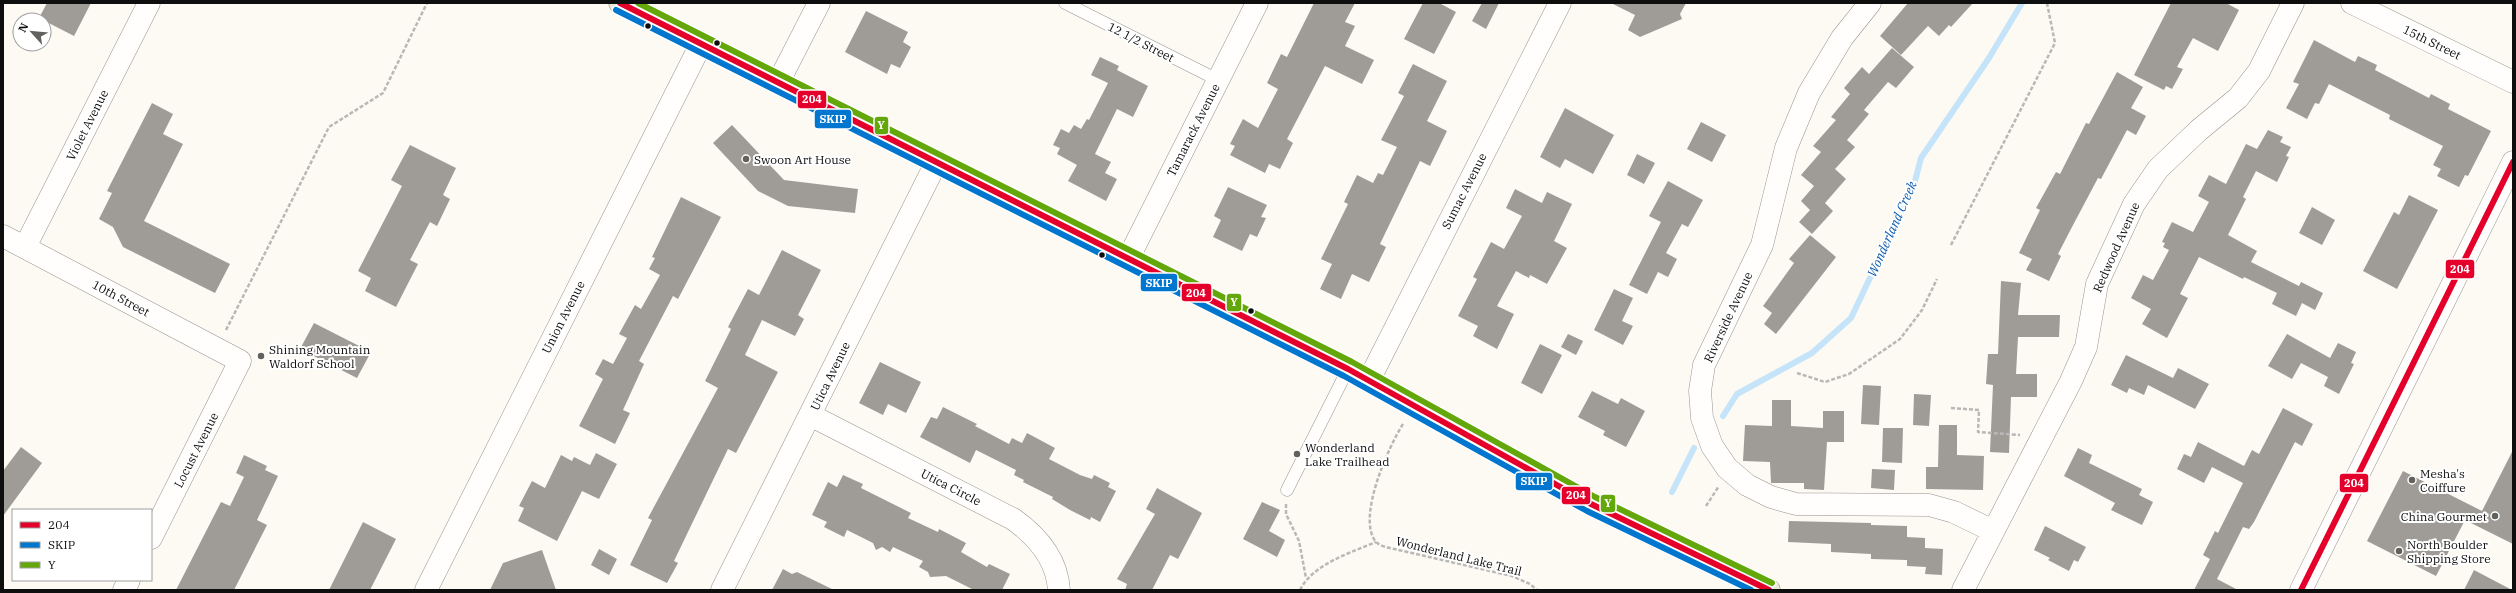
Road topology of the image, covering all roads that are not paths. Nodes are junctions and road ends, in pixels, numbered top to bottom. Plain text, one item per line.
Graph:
1 (149, 3) edge
2 (620, 3) edge
3 (819, 3) edge
4 (1065, 3) edge
5 (1257, 3) edge
6 (1560, 3) edge
7 (1870, 3) edge
8 (2293, 3) edge
9 (2352, 3) edge
10 (701, 44) junction
11 (1218, 80) junction
12 (2513, 82) edge
13 (778, 83) junction
14 (937, 161) junction
15 (2513, 162) edge
16 (3, 236) edge
17 (25, 247) junction
18 (1129, 257) junction
19 (240, 361) joint
20 (1348, 369) junction
21 (1369, 380) junction
22 (810, 416) junction
23 (1287, 490) road end
24 (1993, 531) junction
25 (152, 536) edge
26 (128, 581) edge
27 (124, 590) edge
28 (426, 590) edge
29 (722, 590) edge
30 (1059, 590) edge
31 (1769, 590) edge
32 (1963, 590) edge
33 (2301, 590) edge

1 - 17 street, Violet Avenue
2 - 10 main road
3 - 13 street
4 - 11 lane, 12 1/2 Street
5 - 11 street, Tamarack Avenue
6 - 21 street, Sumac Avenue
7 - 24 street, Riverside Avenue
8 - 24 street, Redwood Avenue
9 - 12 street, 15th Street
10 - 13 main road
10 - 28 street, Union Avenue
11 - 18 street, Tamarack Avenue
13 - 14 main road
14 - 18 main road
14 - 22 street, Utica Avenue
15 - 33 street
16 - 17 street, 10th Street
17 - 19 street, 10th Street
18 - 20 main road
19 - 25 street, Locust Avenue
20 - 21 main road
20 - 23 lane
21 - 31 main road
22 - 29 street, Utica Avenue
22 - 30 street, Utica Circle
24 - 32 street, Redwood Avenue
26 - 27 street

